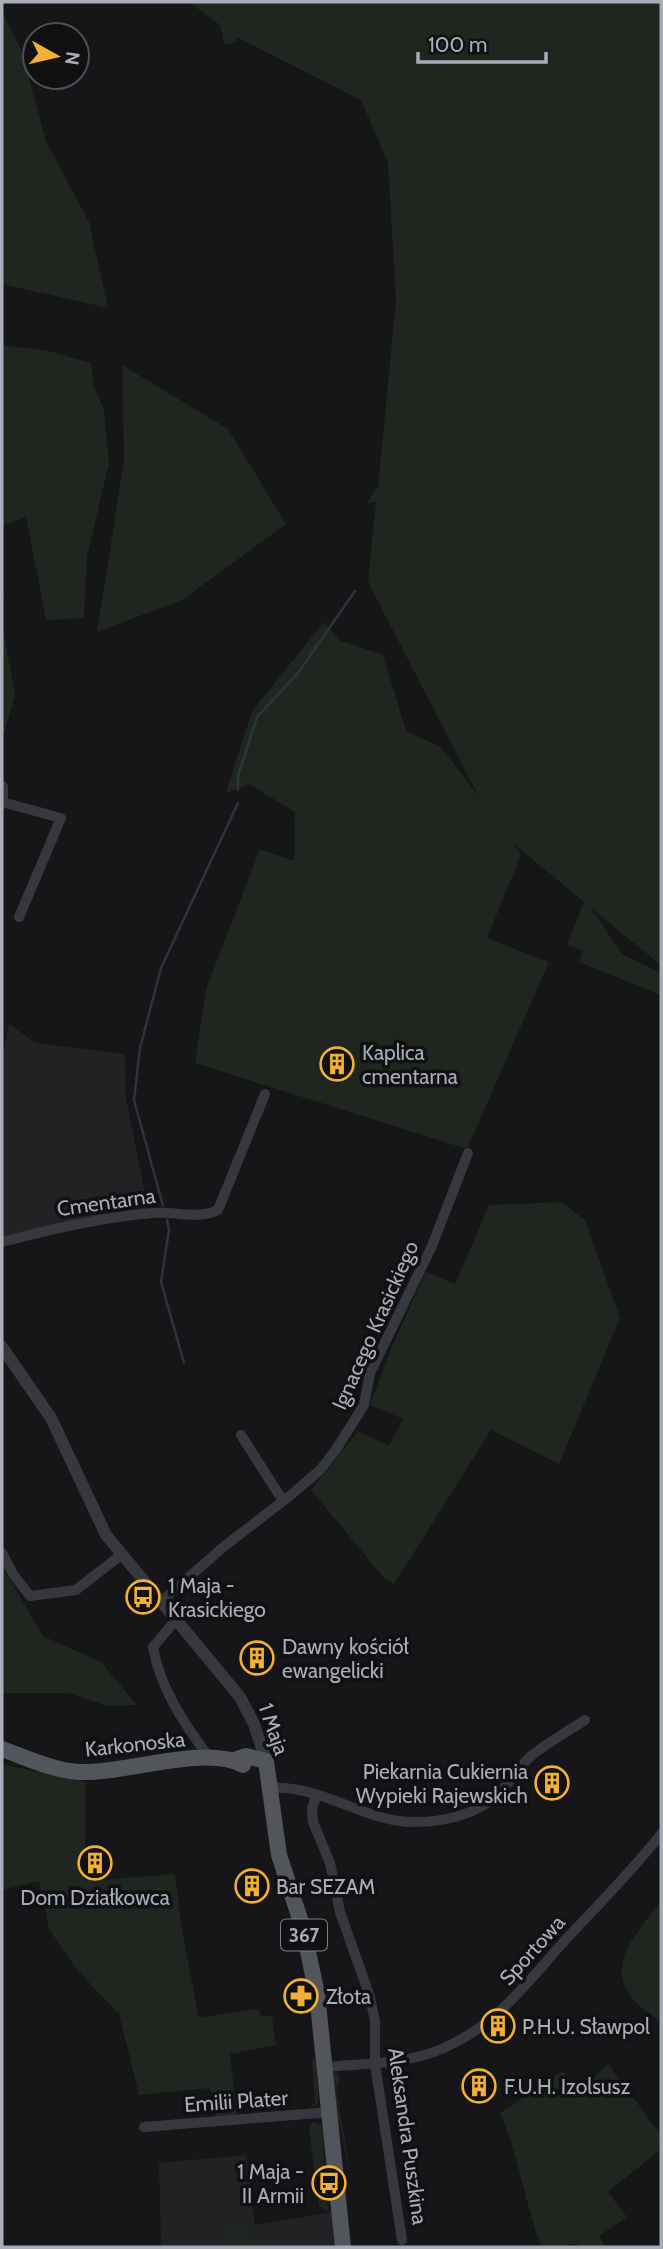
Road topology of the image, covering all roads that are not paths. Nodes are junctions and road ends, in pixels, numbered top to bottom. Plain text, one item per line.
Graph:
1 (2, 787) edge
2 (2, 803) edge
3 (19, 917) dead end
4 (265, 1094) dead end
5 (468, 1153) dead end
6 (2, 1242) edge
7 (2, 1346) edge
8 (241, 1435) dead end
9 (284, 1501) junction
10 (2, 1553) edge
11 (121, 1555) junction
12 (161, 1602) junction
13 (176, 1621) junction
14 (584, 1720) dead end
15 (259, 1738) junction
16 (2, 1749) edge
17 (209, 1757) junction
18 (240, 1758) junction
19 (266, 1765) junction
20 (269, 1788) junction
21 (316, 1796) junction
22 (661, 1834) edge
23 (374, 2064) junction
24 (325, 2067) junction
25 (330, 2112) junction
26 (144, 2127) dead end
27 (402, 2240) dead end
28 (343, 2247) edge
29 (354, 2247) edge

1 - 2 street
2 - 3 street
4 - 6 street, Cmentarna
5 - 9 street, Ignacego Krasickiego
7 - 11 street, 1 Maja / 367
8 - 9 street
9 - 12 street, Ignacego Krasickiego
10 - 11 street
11 - 12 street, 1 Maja / 367
12 - 13 street, 1 Maja / 367
13 - 15 street, 1 Maja / 367
13 - 17 street
14 - 21 street
15 - 18 street
15 - 19 street, 1 Maja / 367
16 - 17 main road, Karkonoska
17 - 18 main road, Karkonoska
18 - 19 main road, Karkonoska
19 - 20 main road, 1 Maja / 367
20 - 21 street
20 - 24 main road, 1 Maja / 367
21 - 23 street, Aleksandra Puszkina
22 - 23 street, Sportowa
23 - 24 street, Sportowa
23 - 27 street, Aleksandra Puszkina
24 - 25 main road, 1 Maja / 367
25 - 26 street, Emilii Plater
25 - 28 main road, 1 Maja / 367
25 - 29 main road, 1 Maja / 367

